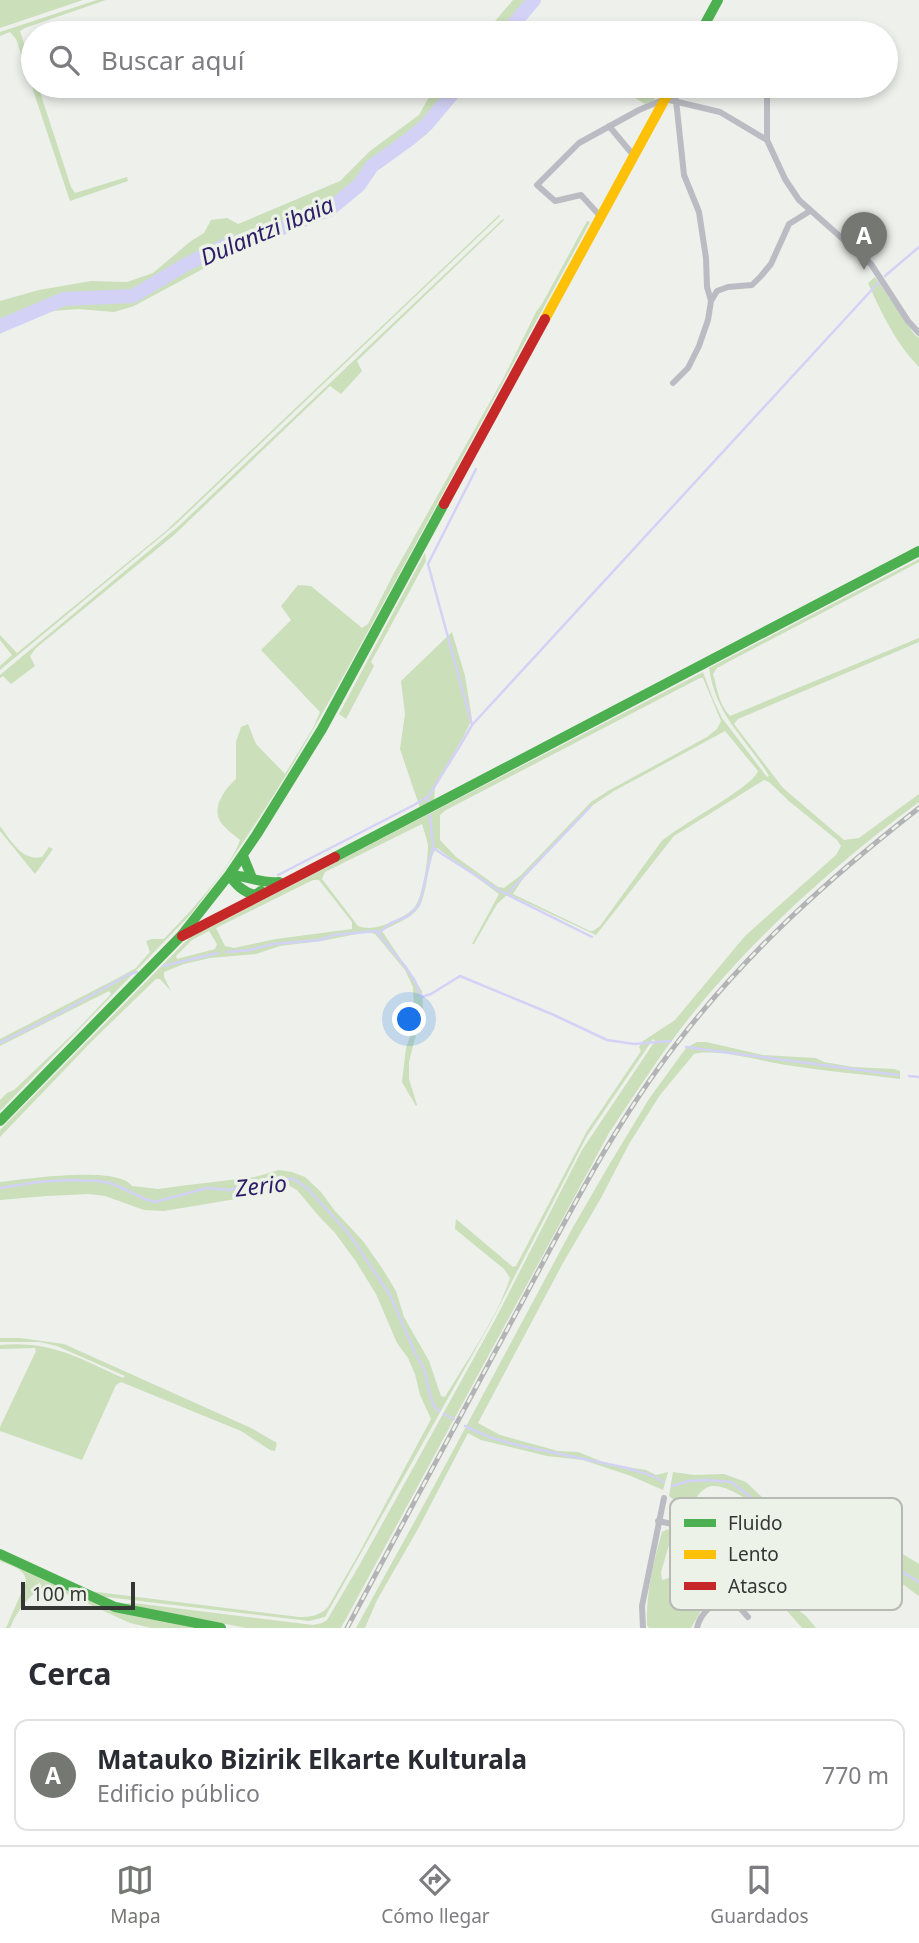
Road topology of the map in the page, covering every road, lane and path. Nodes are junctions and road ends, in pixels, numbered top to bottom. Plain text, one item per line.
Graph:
1 (718, 0) edge
2 (707, 21) edge
3 (767, 98) edge
4 (670, 99) junction
5 (609, 126) junction
6 (767, 140) junction
7 (634, 156) junction
8 (810, 211) junction
9 (601, 216) junction
10 (710, 301) junction
11 (919, 333) edge
12 (673, 383) dead end
13 (919, 551) edge
14 (243, 856) junction
15 (229, 875) junction
16 (258, 888) junction
17 (181, 936) junction
18 (0, 1121) edge
19 (664, 1498) dead end
20 (658, 1521) junction
21 (670, 1524) edge
22 (0, 1554) edge
23 (707, 1610) edge
24 (742, 1610) edge
25 (748, 1617) dead end
26 (221, 1628) edge
27 (643, 1628) edge
28 (696, 1628) edge

1 - 2 main road
3 - 6 street
4 - 5 street
4 - 6 street
4 - 7 main road
4 - 10 street
5 - 7 street
5 - 9 street
6 - 8 street
7 - 9 main road
8 - 10 street
8 - 11 street
9 - 14 main road
10 - 12 street
13 - 16 main road
14 - 15 main road
14 - 16 main road
15 - 16 main road
15 - 16 main road
15 - 17 main road
16 - 17 main road
17 - 18 main road
19 - 20 street
20 - 21 street
20 - 27 street
22 - 26 main road
23 - 28 street
24 - 25 street

